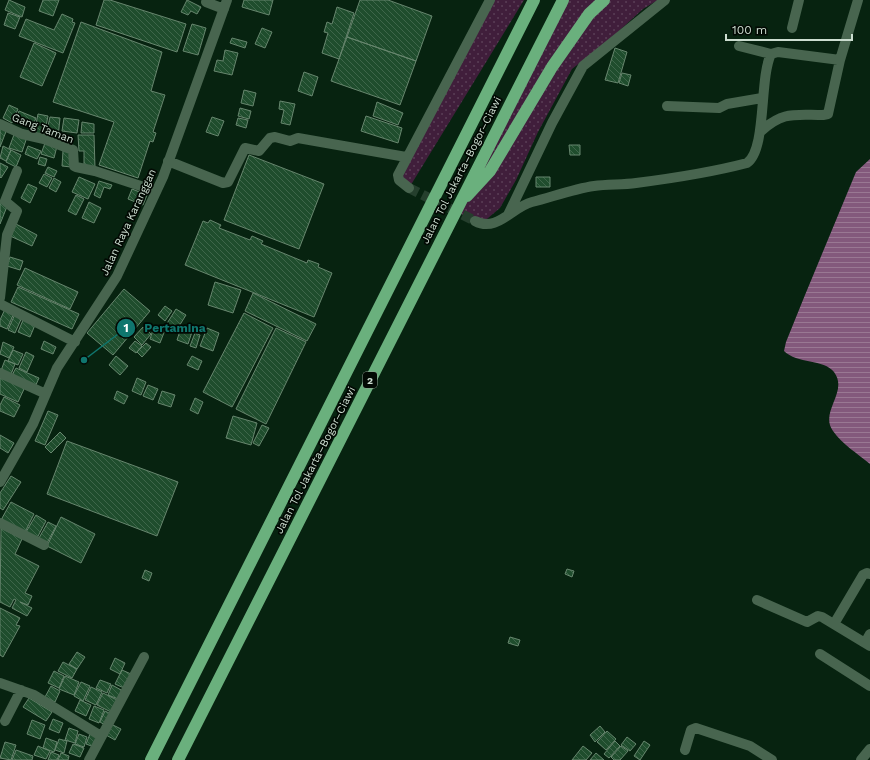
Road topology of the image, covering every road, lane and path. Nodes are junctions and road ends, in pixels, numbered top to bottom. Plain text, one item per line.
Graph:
1 (490, 0) edge
2 (534, 0) edge
3 (563, 0) edge
4 (604, 0) edge
5 (664, 0) edge
6 (799, 0) edge
7 (858, 0) edge
8 (206, 2) dead end
9 (225, 4) edge
10 (792, 28) dead end
11 (739, 46) dead end
12 (771, 54) junction
13 (840, 60) junction
14 (762, 98) junction
15 (667, 106) dead end
16 (0, 124) edge
17 (760, 132) junction
18 (406, 157) junction
19 (168, 161) junction
20 (17, 170) dead end
21 (409, 188) tunnel mouth
22 (156, 191) junction
23 (457, 206) junction
24 (508, 215) junction
25 (475, 221) tunnel mouth
26 (0, 298) edge
27 (0, 304) edge
28 (75, 342) junction
29 (0, 373) edge
30 (46, 394) junction
31 (3, 467) edge
32 (0, 482) edge
33 (0, 523) edge
34 (44, 545) dead end
35 (870, 574) edge
36 (757, 600) dead end
37 (834, 624) junction
38 (868, 641) edge
39 (820, 654) dead end
40 (144, 657) dead end
41 (0, 683) edge
42 (870, 686) edge
43 (21, 690) junction
44 (5, 721) dead end
45 (101, 736) junction
46 (870, 749) edge
47 (685, 750) dead end
48 (89, 760) edge
49 (151, 760) edge
50 (178, 760) edge
51 (772, 760) edge
52 (862, 760) edge

1 - 18 street
2 - 49 highway, Jalan Tol Jakarta–Bogor–Ciawi / 2
3 - 23 highway, Jalan Tol Jakarta–Bogor–Ciawi / 2
4 - 23 highway
5 - 24 street
6 - 10 street
7 - 13 street
8 - 9 street
9 - 19 street, Jalan Raya Karanggan
11 - 12 street
12 - 13 street
12 - 14 street
13 - 17 street
14 - 15 street
14 - 17 street
16 - 22 street, Gang Taman
17 - 24 street
18 - 19 street
18 - 21 street
19 - 22 street, Jalan Raya Karanggan
20 - 26 street
22 - 28 street, Jalan Raya Karanggan
23 - 50 highway, Jalan Tol Jakarta–Bogor–Ciawi / 2
24 - 25 street
27 - 28 street
28 - 30 street, Jalan Raya Karanggan
29 - 30 street
30 - 31 street, Jalan Raya Karanggan
31 - 32 street, Jalan Raya Karanggan
33 - 34 street
35 - 37 street
36 - 37 street
37 - 38 street
39 - 42 street
40 - 45 street
41 - 43 street
43 - 44 street
43 - 45 street
45 - 48 street
46 - 52 street
47 - 51 street

